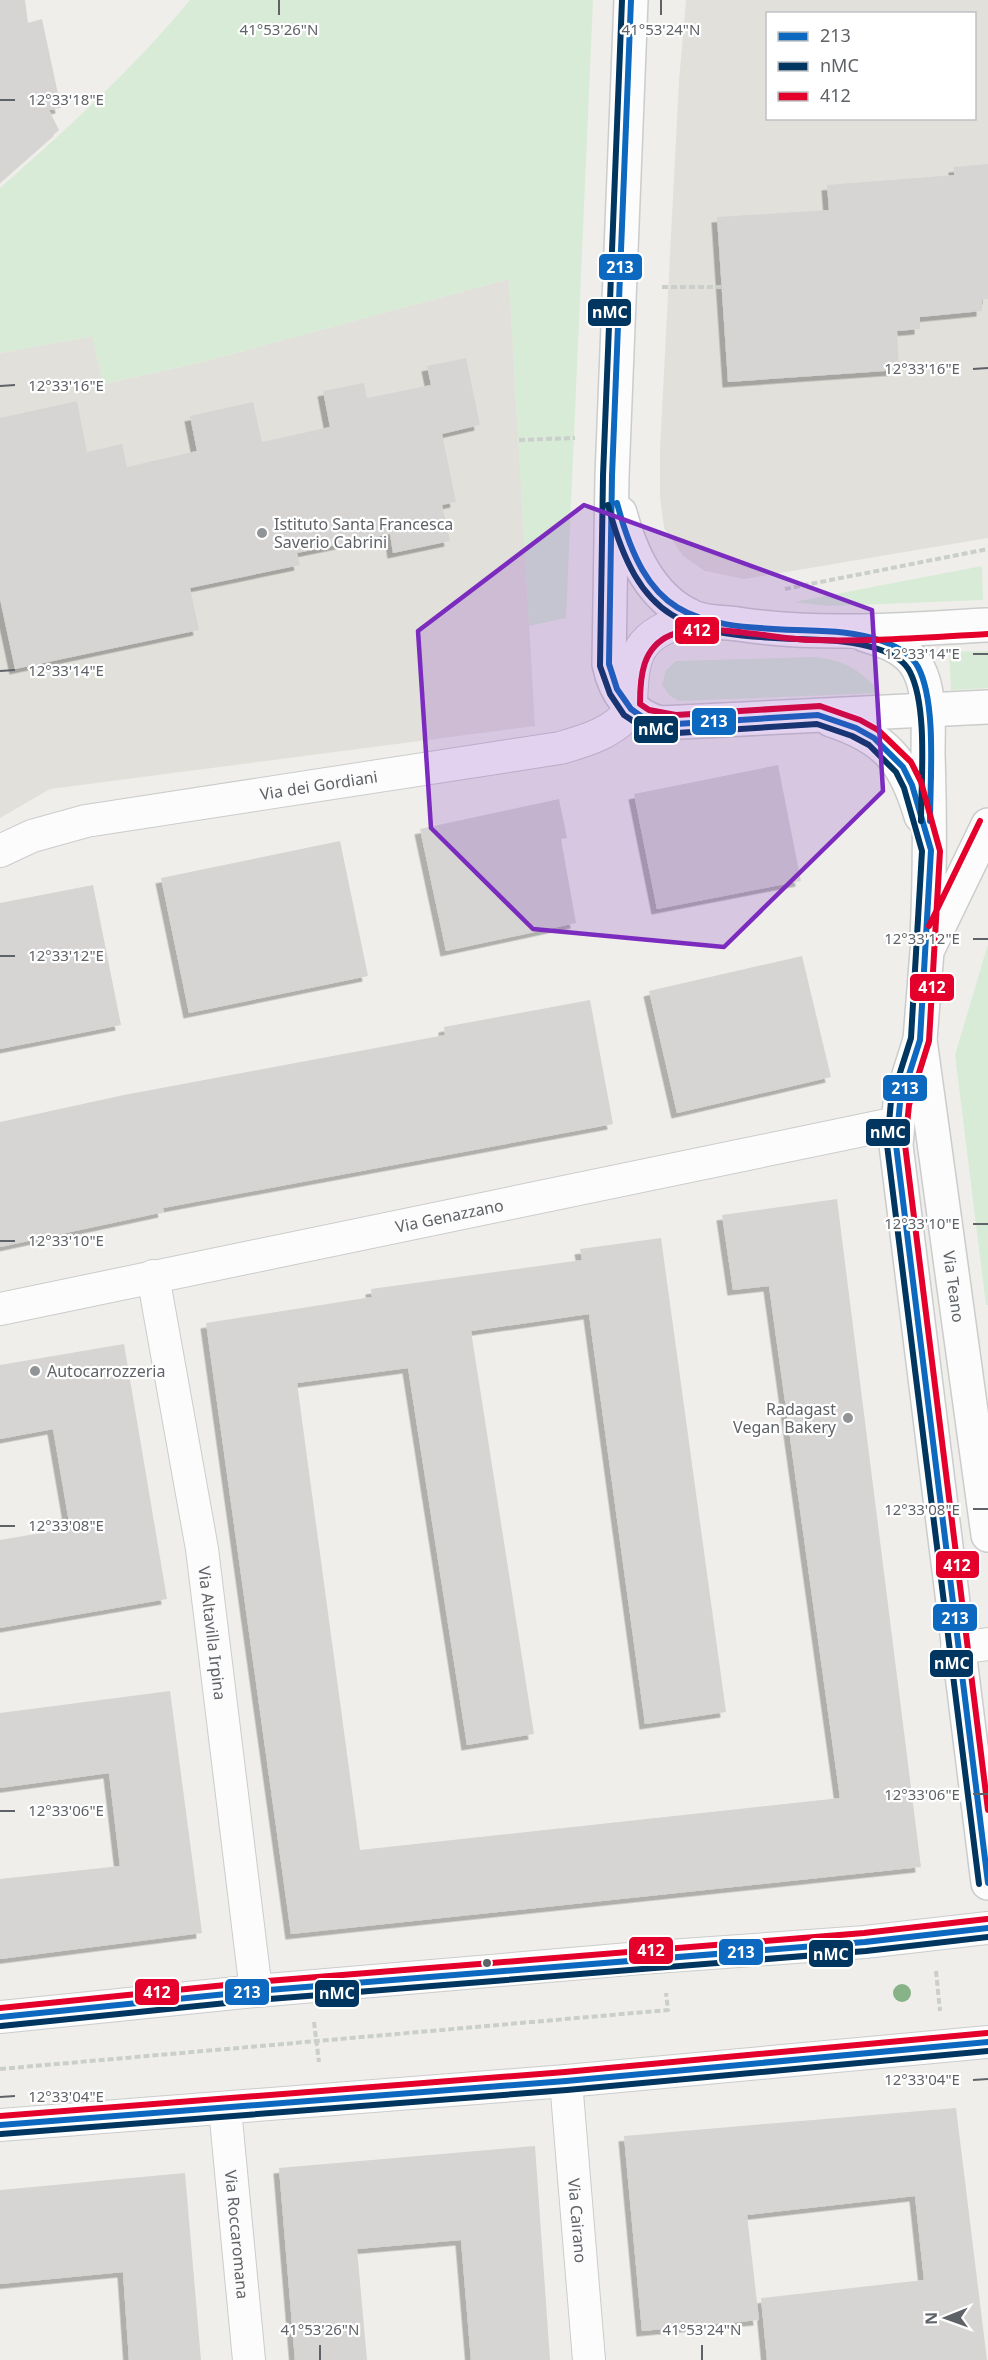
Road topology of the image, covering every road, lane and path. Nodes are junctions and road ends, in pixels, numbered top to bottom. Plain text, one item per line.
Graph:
1 (631, 0) edge
2 (662, 287) dead end
3 (721, 287) dead end
4 (582, 437) dead end
5 (519, 440) dead end
6 (612, 476) junction
7 (988, 549) edge
8 (784, 589) dead end
9 (694, 618) junction
10 (988, 625) edge
11 (854, 632) junction
12 (988, 707) edge
13 (631, 709) junction
14 (927, 711) junction
15 (818, 716) junction
16 (988, 825) edge
17 (931, 849) junction
18 (0, 850) edge
19 (927, 951) junction
20 (920, 1040) junction
21 (897, 1123) junction
22 (153, 1276) junction
23 (0, 1309) edge
24 (988, 1535) edge
25 (973, 1646) edge
26 (988, 1883) edge
27 (988, 1929) edge
28 (935, 1963) dead end
29 (666, 1989) dead end
30 (256, 1991) junction
31 (940, 2014) dead end
32 (0, 2017) edge
33 (314, 2018) dead end
34 (316, 2041) junction
35 (988, 2042) edge
36 (319, 2066) dead end
37 (0, 2069) edge
38 (566, 2081) junction
39 (225, 2109) junction
40 (0, 2125) edge
41 (249, 2360) edge
42 (589, 2360) edge

1 - 6 street
2 - 3 path
4 - 5 path
6 - 9 street
6 - 13 street
7 - 8 path
9 - 11 street
9 - 13 street
10 - 11 street
11 - 14 street
12 - 14 street
13 - 15 street
13 - 18 street, Via dei Gordiani
14 - 15 street
14 - 17 street
15 - 17 street
16 - 19 street, Via Teano
17 - 19 street
19 - 20 street, Via Teano
20 - 21 street, Via Teano
20 - 24 street, Via Teano
21 - 22 street, Via Genazzano
21 - 25 street, Via Teano
22 - 23 street, Via Genazzano
22 - 30 street, Via Altavilla Irpina
25 - 26 street, Via Teano
27 - 30 street
28 - 31 path
29 - 34 path
30 - 32 street
33 - 34 path
34 - 36 path
34 - 37 path
35 - 38 street
38 - 39 street
38 - 42 street, Via Cairano
39 - 40 street
39 - 41 street, Via Roccaromana

